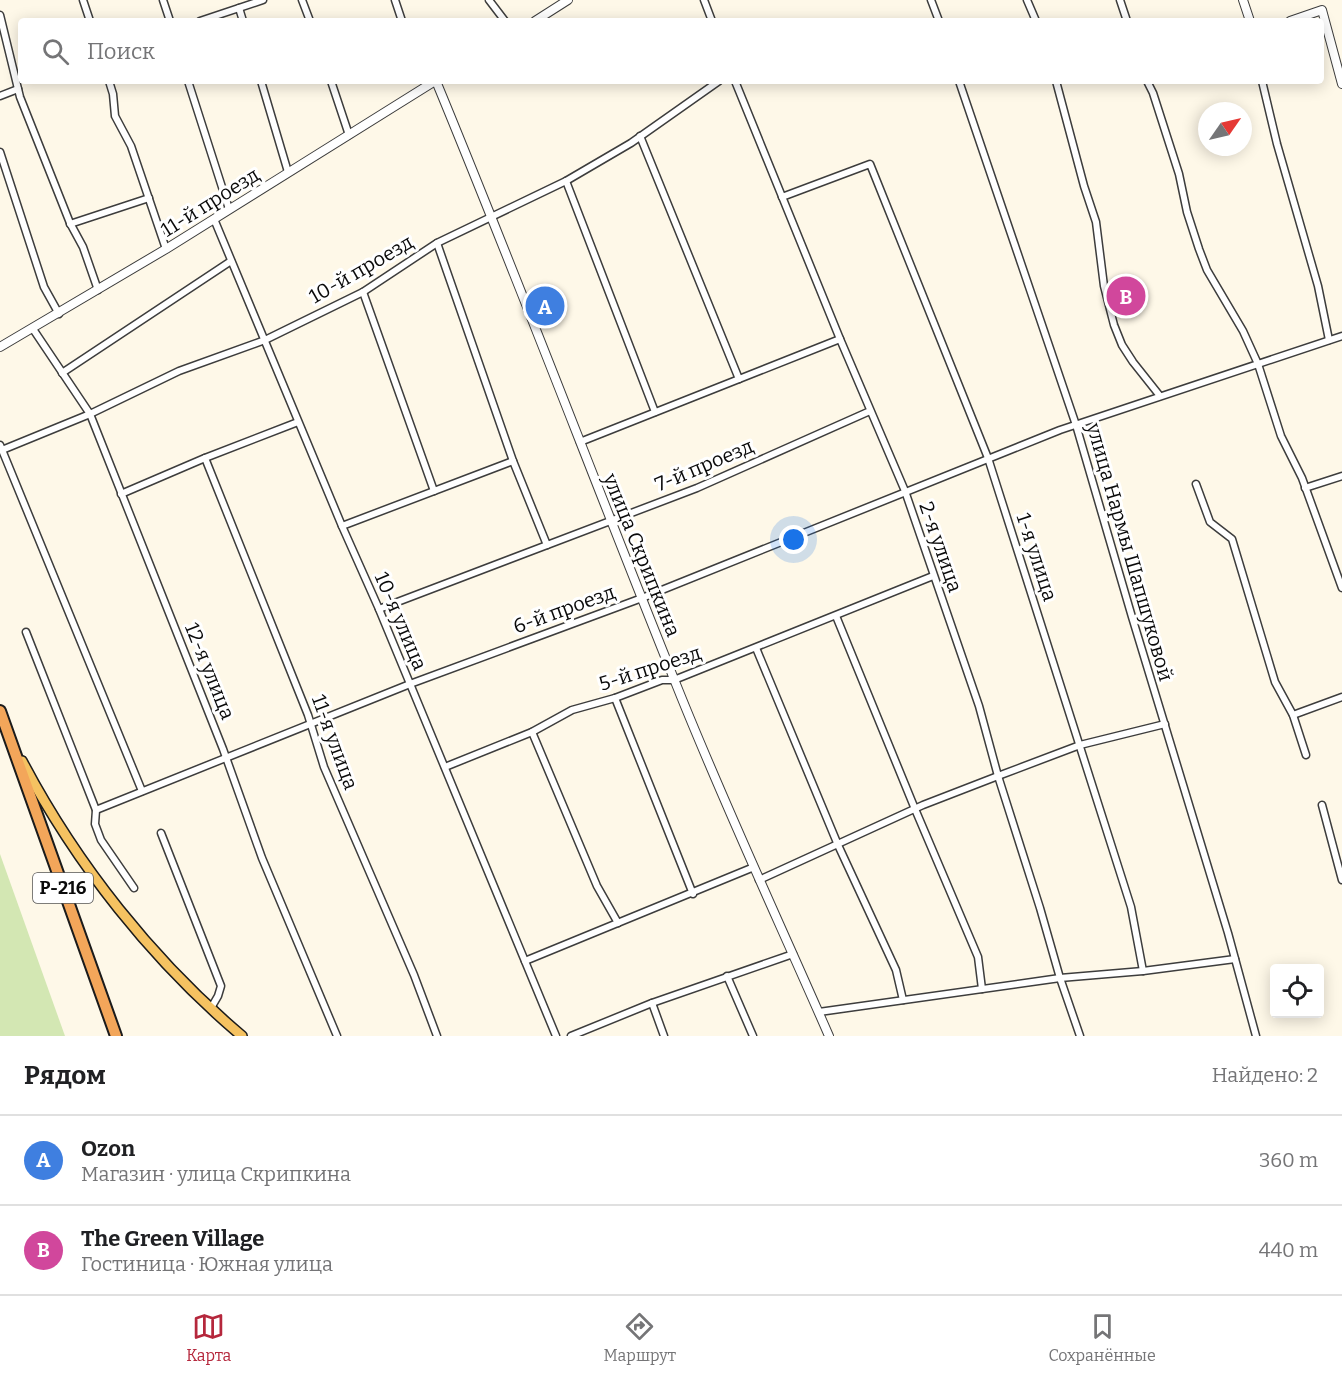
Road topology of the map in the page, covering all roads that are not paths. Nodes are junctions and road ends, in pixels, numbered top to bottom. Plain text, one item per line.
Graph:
1 (83, 0) edge
2 (163, 0) edge
3 (262, 0) edge
4 (302, 0) edge
5 (395, 0) edge
6 (489, 0) edge
7 (568, 0) edge
8 (704, 0) edge
9 (931, 0) edge
10 (1027, 0) edge
11 (1120, 0) edge
12 (1243, 0) edge
13 (239, 8) junction
14 (89, 18) edge
15 (169, 18) edge
16 (209, 18) edge
17 (242, 18) edge
18 (309, 18) edge
19 (401, 18) edge
20 (503, 18) edge
21 (540, 18) edge
22 (711, 18) edge
23 (938, 18) edge
24 (1035, 18) edge
25 (1126, 18) edge
26 (1249, 18) edge
27 (1299, 18) edge
28 (1, 20) edge
29 (110, 84) edge
30 (189, 84) edge
31 (262, 84) edge
32 (332, 84) edge
33 (430, 84) edge
34 (436, 84) edge
35 (715, 84) edge
36 (736, 84) edge
37 (960, 84) edge
38 (1057, 84) edge
39 (1148, 84) edge
40 (1263, 84) edge
41 (1342, 84) edge
42 (18, 89) junction
43 (0, 96) edge
44 (349, 135) junction
45 (640, 136) junction
46 (0, 152) edge
47 (288, 172) junction
48 (566, 182) junction
49 (782, 197) junction
50 (149, 198) junction
51 (229, 209) junction
52 (492, 216) junction
53 (214, 219) junction
54 (70, 224) junction
55 (437, 243) junction
56 (166, 249) junction
57 (231, 261) junction
58 (98, 290) junction
59 (363, 292) junction
60 (59, 314) junction
61 (33, 329) junction
62 (1342, 336) edge
63 (840, 339) junction
64 (265, 340) junction
65 (1329, 340) junction
66 (0, 347) edge
67 (1258, 364) junction
68 (62, 373) junction
69 (739, 379) junction
70 (1161, 396) junction
71 (870, 411) junction
72 (655, 412) junction
73 (90, 414) junction
74 (298, 422) junction
75 (1076, 425) junction
76 (580, 442) junction
77 (1, 448) edge
78 (205, 458) junction
79 (988, 458) junction
80 (513, 461) junction
81 (1342, 476) edge
82 (1196, 484) dead end
83 (1305, 488) junction
84 (434, 491) junction
85 (905, 491) junction
86 (121, 494) junction
87 (611, 520) junction
88 (342, 526) junction
89 (547, 545) junction
90 (933, 576) junction
91 (1342, 588) edge
92 (642, 598) junction
93 (379, 609) junction
94 (836, 616) junction
95 (27, 632) dead end
96 (756, 648) junction
97 (674, 680) junction
98 (410, 684) junction
99 (1342, 697) edge
100 (615, 698) junction
101 (0, 711) edge
102 (1293, 715) junction
103 (310, 724) junction
104 (1165, 724) junction
105 (532, 732) junction
106 (10, 739) junction
107 (1080, 745) junction
108 (1306, 755) dead end
109 (226, 758) junction
110 (445, 767) junction
111 (998, 776) junction
112 (142, 791) junction
113 (1322, 805) dead end
114 (915, 809) junction
115 (96, 810) junction
116 (161, 833) dead end
117 (838, 845) junction
118 (754, 867) junction
119 (759, 880) junction
120 (1342, 880) edge
121 (134, 888) dead end
122 (693, 894) junction
123 (618, 923) junction
124 (793, 954) junction
125 (1235, 959) junction
126 (525, 961) junction
127 (1143, 971) junction
128 (727, 976) junction
129 (1060, 978) junction
130 (982, 989) junction
131 (903, 1000) junction
132 (652, 1003) junction
133 (210, 1008) junction
134 (819, 1012) junction
135 (116, 1036) edge
136 (242, 1036) edge
137 (336, 1036) edge
138 (437, 1036) edge
139 (556, 1036) edge
140 (571, 1036) edge
141 (664, 1036) edge
142 (753, 1036) edge
143 (829, 1036) edge
144 (1080, 1036) edge
145 (1255, 1036) edge

1 - 14 street
2 - 15 street
3 - 13 street
4 - 18 street
5 - 19 street
6 - 20 street
7 - 21 street
8 - 22 street
9 - 23 street
10 - 24 street
11 - 25 street
12 - 26 street
13 - 16 street
13 - 17 street
27 - 41 street
28 - 42 street
29 - 50 street
30 - 51 street
31 - 47 street
32 - 44 street
33 - 44 street, 11-й проезд
34 - 52 street, улица Скрипкина
35 - 45 street, 10-й проезд
36 - 49 street, 2-я улица
37 - 75 street, улица Нармы Шапшуковой
38 - 70 street
39 - 67 street
40 - 65 street
42 - 43 street
42 - 54 street
44 - 47 street, 11-й проезд
45 - 48 street, 10-й проезд
45 - 69 street
46 - 60 street
47 - 51 street, 11-й проезд
48 - 52 street, 10-й проезд
48 - 72 street
49 - 63 street, 2-я улица
49 - 79 street, 1-я улица
50 - 54 street
50 - 56 street
51 - 53 street, 11-й проезд
52 - 55 street, 10-й проезд
52 - 76 street, улица Скрипкина
53 - 56 street, 11-й проезд
53 - 57 street, 10-я улица
54 - 58 street
55 - 59 street, 10-й проезд
55 - 80 street
56 - 58 street, 11-й проезд
57 - 64 street, 10-я улица
57 - 68 street
58 - 60 street, 11-й проезд
59 - 64 street, 10-й проезд
59 - 84 street
60 - 61 street, 11-й проезд
61 - 66 street, 11-й проезд
61 - 68 street, 12-я улица
62 - 65 street, 6-й проезд
63 - 69 street
63 - 71 street, 2-я улица
64 - 73 street, 10-й проезд
64 - 74 street, 10-я улица
65 - 67 street, 6-й проезд
67 - 70 street, 6-й проезд
67 - 83 street
68 - 73 street, 12-я улица
69 - 72 street
70 - 75 street, 6-й проезд
71 - 85 street, 2-я улица
71 - 87 street, 7-й проезд
72 - 76 street
73 - 77 street, 10-й проезд
73 - 86 street, 12-я улица
74 - 78 street
74 - 88 street, 10-я улица
75 - 79 street, 6-й проезд
75 - 104 street, улица Нармы Шапшуковой
76 - 87 street, улица Скрипкина
77 - 112 street
78 - 86 street
78 - 103 street, 11-я улица
79 - 85 street, 6-й проезд
79 - 107 street, 1-я улица
80 - 84 street
80 - 89 street
81 - 83 street
82 - 102 street
83 - 91 street
84 - 88 street
85 - 90 street, 2-я улица
85 - 92 street, 6-й проезд
86 - 109 street, 12-я улица
87 - 89 street, 7-й проезд
87 - 92 street, улица Скрипкина
88 - 93 street, 10-я улица
89 - 93 street, 7-й проезд
90 - 94 street, 5-й проезд
90 - 111 street, 2-я улица
92 - 97 street, улица Скрипкина
92 - 98 street, 6-й проезд
93 - 98 street, 10-я улица
94 - 96 street, 5-й проезд
94 - 114 street
95 - 115 street
96 - 97 street, 5-й проезд
96 - 117 street
97 - 100 street, 5-й проезд
97 - 118 street, улица Скрипкина
98 - 103 street, 6-й проезд
98 - 110 street, 10-я улица
99 - 102 street
100 - 105 street, 5-й проезд
100 - 122 street
101 - 106 highway, Р-216
102 - 108 street
103 - 109 street, 6-й проезд
103 - 138 street, 11-я улица
104 - 107 street
104 - 125 street, улица Нармы Шапшуковой
105 - 110 street, 5-й проезд
105 - 123 street
106 - 133 main road
106 - 135 highway, Р-216
107 - 111 street
107 - 127 street, 1-я улица
109 - 112 street, 6-й проезд
109 - 137 street, 12-я улица
110 - 126 street, 10-я улица
111 - 114 street
111 - 129 street, 2-я улица
112 - 115 street, 6-й проезд
113 - 120 street
114 - 117 street
114 - 130 street
115 - 121 street
116 - 133 street
117 - 119 street
117 - 131 street
118 - 119 street, улица Скрипкина
118 - 122 street
119 - 124 street, улица Скрипкина
122 - 123 street
123 - 126 street
124 - 128 street
124 - 134 street, улица Скрипкина
125 - 127 street
125 - 145 street, улица Нармы Шапшуковой
126 - 139 street, 10-я улица
127 - 129 street
128 - 132 street
128 - 142 street
129 - 130 street
129 - 144 street, 2-я улица
130 - 131 street
131 - 134 street
132 - 140 street
132 - 141 street
133 - 136 main road
134 - 143 street, улица Скрипкина

